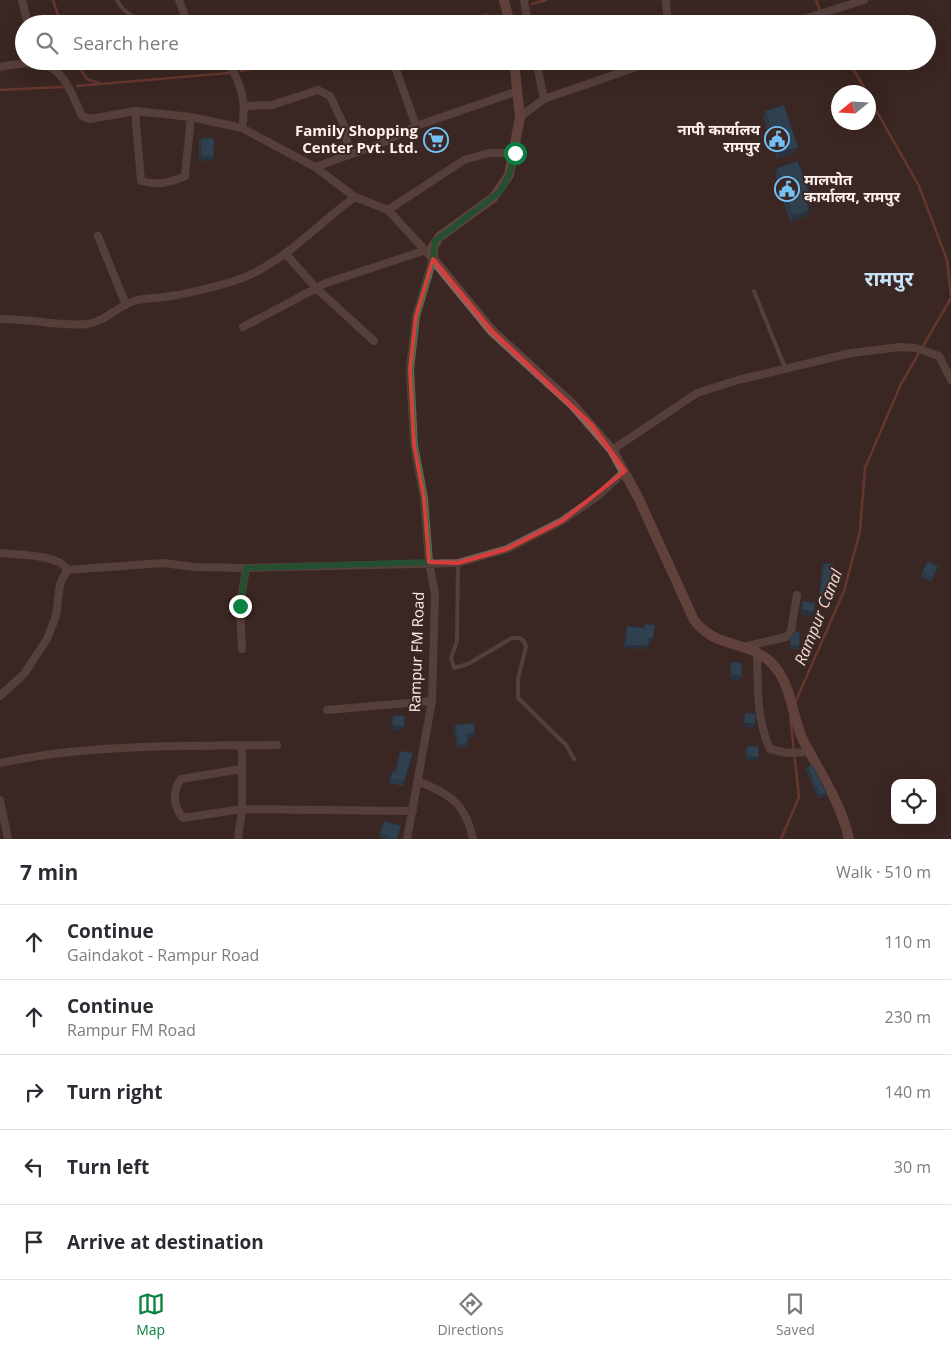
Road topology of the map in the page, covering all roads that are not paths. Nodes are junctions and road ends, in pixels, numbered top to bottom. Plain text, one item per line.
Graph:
1 (22, 0) edge
2 (117, 0) edge
3 (180, 0) edge
4 (504, 0) edge
5 (524, 0) edge
6 (666, 0) edge
7 (864, 0) edge
8 (26, 15) edge
9 (130, 15) edge
10 (185, 15) edge
11 (508, 15) edge
12 (526, 15) edge
13 (667, 15) edge
14 (813, 15) edge
15 (15, 65) edge
16 (0, 67) edge
17 (55, 70) edge
18 (233, 70) edge
19 (396, 70) edge
20 (515, 70) edge
21 (538, 70) edge
22 (628, 70) edge
23 (518, 91) junction
24 (544, 99) junction
25 (246, 106) junction
26 (135, 112) junction
27 (191, 117) junction
28 (520, 117) junction
29 (416, 126) junction
30 (242, 128) junction
31 (515, 153) junction
32 (350, 154) junction
33 (315, 167) junction
34 (355, 198) junction
35 (388, 210) junction
36 (98, 236) dead end
37 (285, 253) junction
38 (430, 254) junction
39 (316, 288) junction
40 (754, 291) dead end
41 (126, 304) junction
42 (0, 320) edge
43 (243, 327) dead end
44 (374, 341) dead end
45 (786, 370) junction
46 (951, 380) edge
47 (612, 450) junction
48 (625, 471) junction
49 (0, 553) edge
50 (429, 562) junction
51 (458, 563) junction
52 (246, 568) junction
53 (67, 570) junction
54 (797, 595) dead end
55 (741, 647) junction
56 (242, 649) dead end
57 (757, 652) junction
58 (0, 696) edge
59 (432, 701) junction
60 (327, 710) dead end
61 (242, 745) junction
62 (277, 745) dead end
63 (810, 752) junction
64 (574, 759) dead end
65 (0, 763) edge
66 (241, 769) junction
67 (418, 781) junction
68 (0, 800) edge
69 (242, 809) junction
70 (413, 811) junction
71 (8, 839) edge
72 (238, 839) edge
73 (407, 839) edge
74 (473, 839) edge
75 (849, 839) edge

1 - 8 street
2 - 9 lane
3 - 10 street
4 - 11 main road
5 - 12 street
6 - 13 street
7 - 14 street
15 - 16 street
17 - 26 street
18 - 25 street
19 - 29 street
20 - 23 main road
21 - 24 street
22 - 24 street
23 - 28 main road
23 - 29 street
24 - 28 street
25 - 30 street
25 - 32 street
26 - 27 street
26 - 27 street
27 - 30 street
28 - 31 main road
29 - 32 street
30 - 33 street
31 - 35 street
31 - 38 main road
32 - 33 street
33 - 34 street
34 - 35 street
34 - 37 street
35 - 38 street
36 - 41 street
37 - 39 street
37 - 41 street
38 - 39 street
38 - 47 main road
38 - 50 street, Rampur FM Road
39 - 43 street
39 - 44 street
40 - 45 lane
41 - 42 street
45 - 46 street
45 - 47 street
47 - 48 main road
48 - 51 street
48 - 55 main road
49 - 53 street
50 - 51 street
50 - 52 street
50 - 59 street, Rampur FM Road
51 - 64 lane
52 - 53 street
52 - 56 street
53 - 58 street
54 - 55 street
55 - 57 main road
57 - 63 main road
57 - 63 street
59 - 60 street
59 - 67 street, Rampur FM Road
61 - 62 street
61 - 65 street
61 - 66 street
63 - 75 main road
66 - 69 street
66 - 69 street
67 - 70 street, Rampur FM Road
67 - 74 street
68 - 71 street
69 - 70 street
69 - 72 street
70 - 73 street, Rampur FM Road

